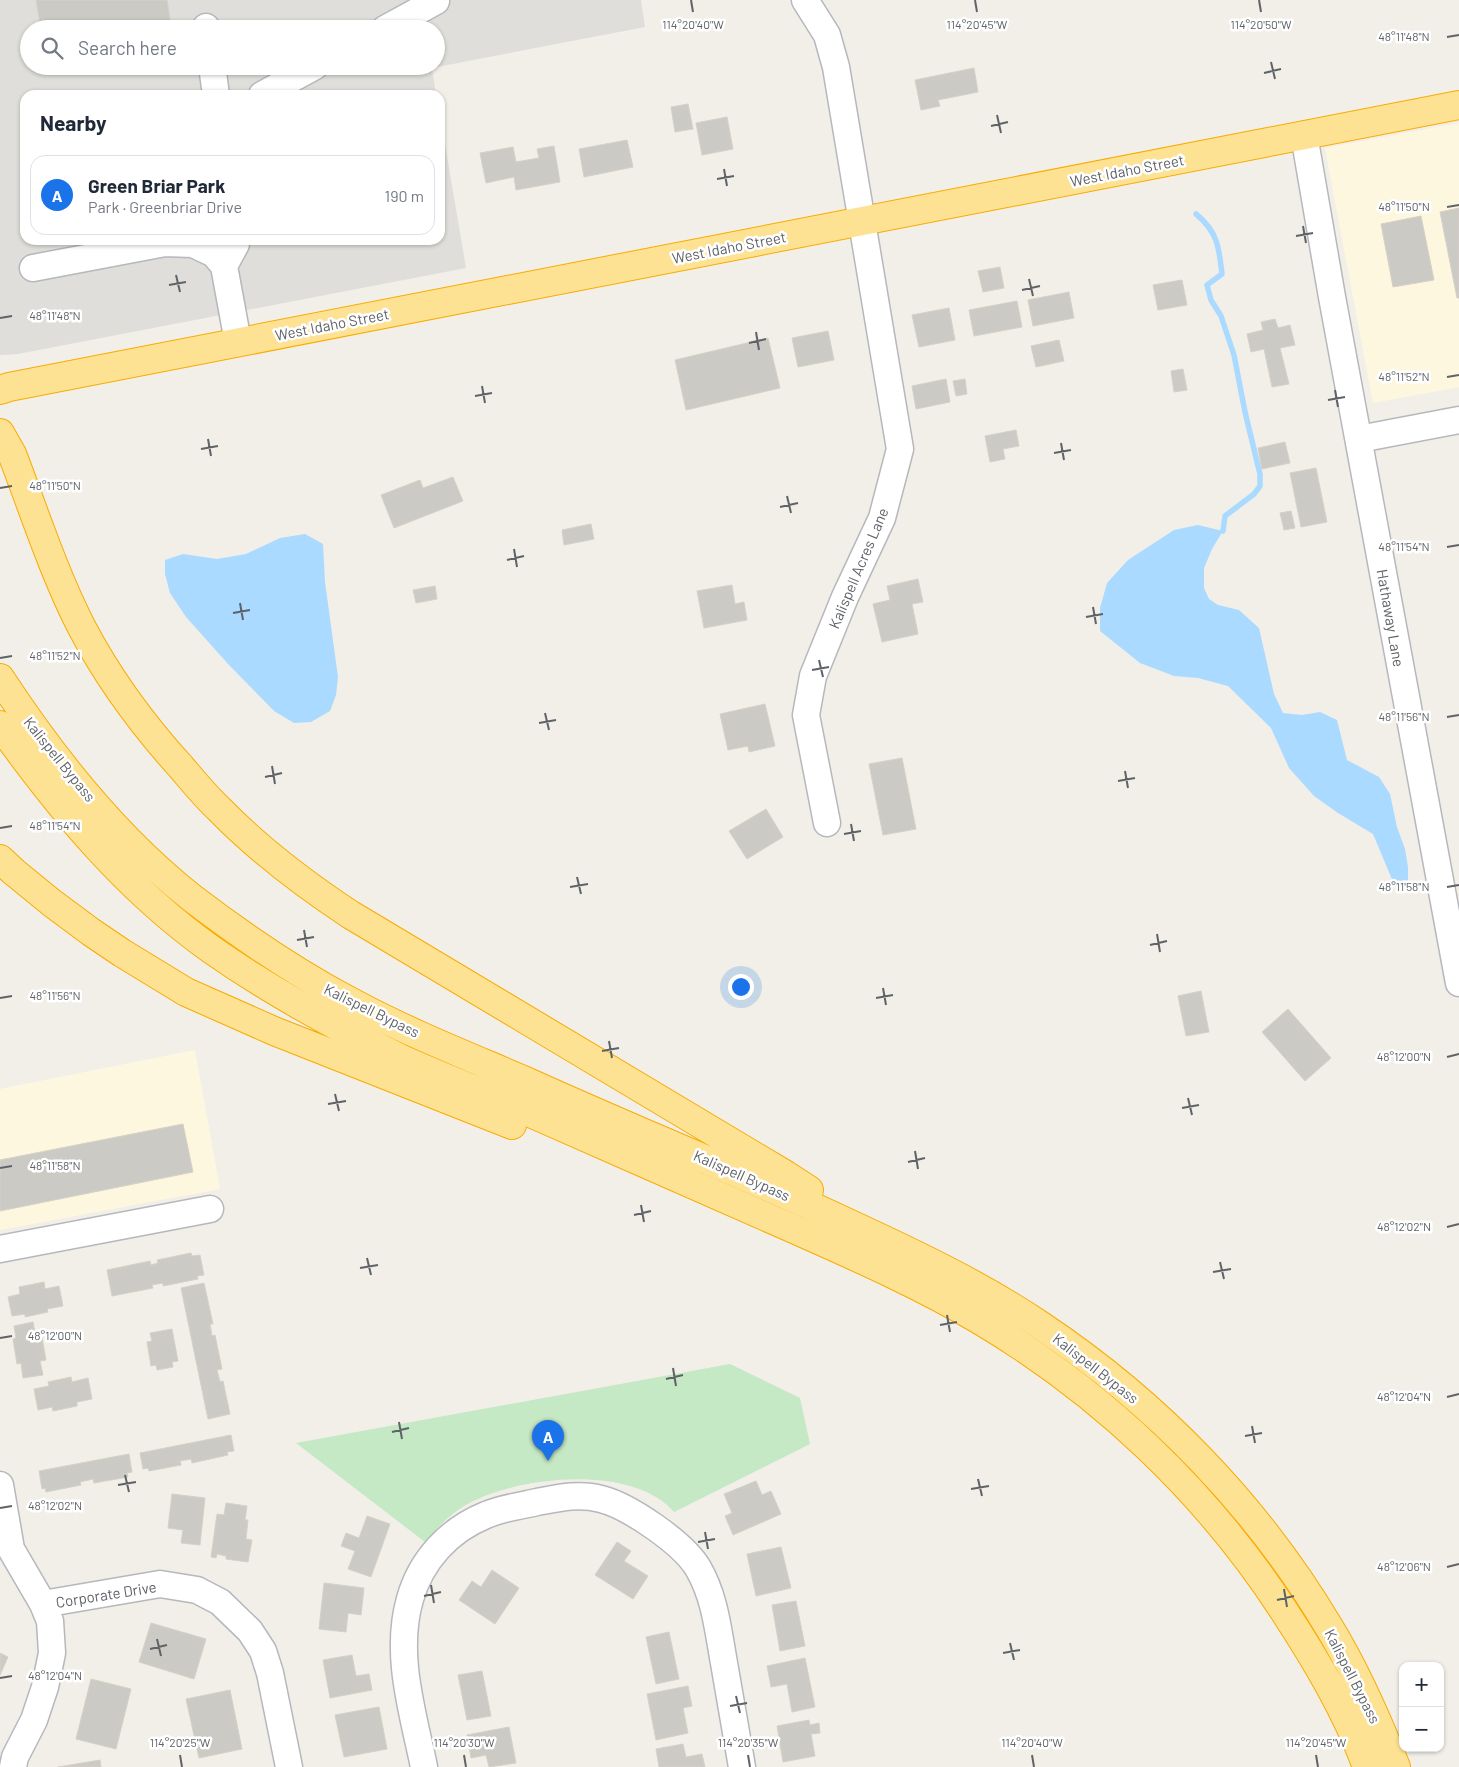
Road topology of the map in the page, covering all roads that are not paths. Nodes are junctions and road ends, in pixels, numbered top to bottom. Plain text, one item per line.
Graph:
1 (805, 0) edge
2 (436, 1) edge
3 (401, 20) edge
4 (213, 75) edge
5 (299, 75) edge
6 (215, 90) edge
7 (271, 90) edge
8 (1459, 105) edge
9 (1304, 135) junction
10 (861, 222) junction
11 (154, 245) edge
12 (195, 245) edge
13 (235, 245) edge
14 (224, 266) junction
15 (33, 268) dead end
16 (238, 342) junction
17 (0, 390) edge
18 (1459, 420) edge
19 (0, 433) edge
20 (1359, 440) junction
21 (0, 678) edge
22 (0, 725) edge
23 (827, 823) dead end
24 (0, 859) edge
25 (1459, 982) edge
26 (663, 1172) junction
27 (210, 1209) dead end
28 (870, 1233) junction
29 (0, 1250) edge
30 (0, 1485) edge
31 (44, 1604) junction
32 (9, 1757) edge
33 (289, 1767) edge
34 (424, 1767) edge
35 (742, 1767) edge
36 (1368, 1767) edge
37 (1396, 1767) edge

1 - 10 street, Kalispell Acres Lane
2 - 3 street
4 - 6 street
5 - 7 street
8 - 9 highway, West Idaho Street
9 - 10 highway, West Idaho Street
9 - 20 street, Hathaway Lane
10 - 16 highway, West Idaho Street
10 - 23 street, Kalispell Acres Lane
11 - 15 street
12 - 14 street
13 - 14 street
14 - 16 street
16 - 17 highway, West Idaho Street
18 - 20 street
19 - 28 highway
20 - 25 street, Hathaway Lane
21 - 28 highway, Kalispell Bypass
22 - 26 highway, Kalispell Bypass
24 - 26 highway
26 - 36 highway, Kalispell Bypass
27 - 29 street
28 - 37 highway, Kalispell Bypass
30 - 31 street, Corporate Drive
31 - 32 street, Corporate Drive
31 - 33 street, Corporate Drive
34 - 35 street

